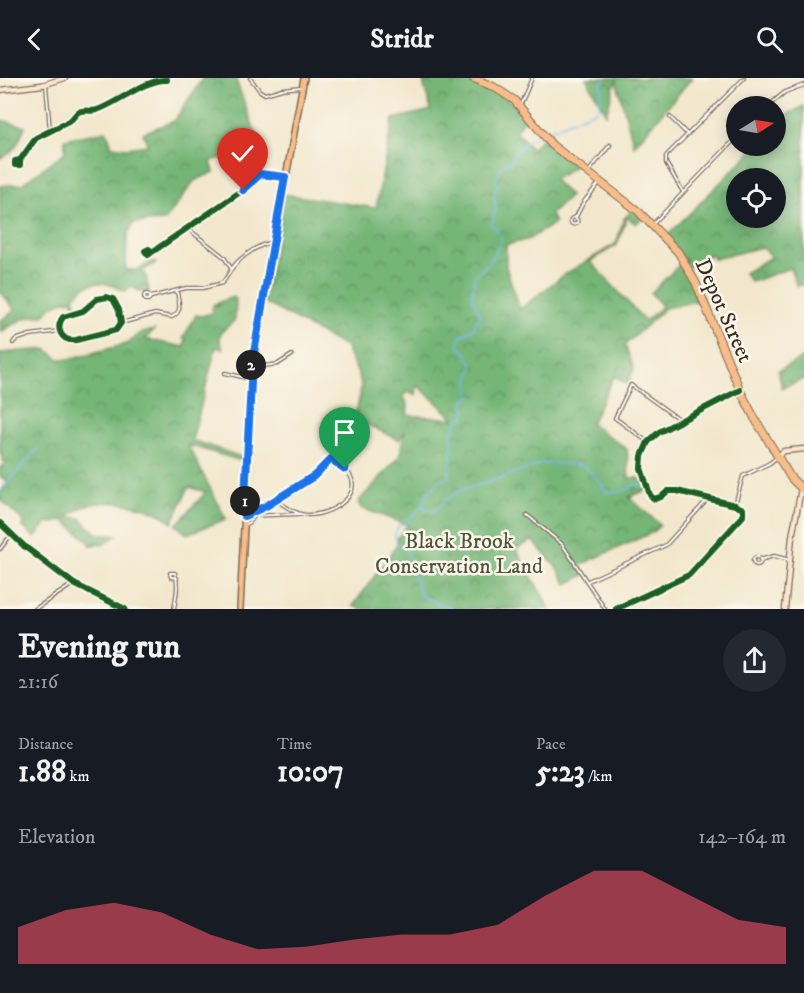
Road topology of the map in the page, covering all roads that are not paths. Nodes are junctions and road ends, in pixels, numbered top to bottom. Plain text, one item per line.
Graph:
1 (65, 78) edge
2 (144, 78) edge
3 (250, 78) edge
4 (304, 78) edge
5 (532, 78) edge
6 (744, 78) edge
7 (476, 79) edge
8 (168, 80) dead end
9 (147, 84) junction
10 (46, 85) junction
11 (804, 85) edge
12 (302, 87) junction
13 (0, 90) edge
14 (780, 96) edge
15 (520, 106) junction
16 (670, 117) dead end
17 (50, 130) junction
18 (687, 135) junction
19 (610, 145) dead end
20 (726, 148) edge
21 (20, 160) dead end
22 (588, 173) junction
23 (285, 177) junction
24 (600, 182) junction
25 (683, 192) junction
26 (576, 218) dead end
27 (652, 225) junction
28 (187, 228) junction
29 (274, 242) junction
30 (152, 252) dead end
31 (232, 268) junction
32 (177, 291) junction
33 (151, 297) dead end
34 (121, 323) junction
35 (60, 331) junction
36 (13, 343) dead end
37 (292, 356) dead end
38 (253, 367) junction
39 (225, 373) dead end
40 (251, 379) junction
41 (740, 390) junction
42 (681, 420) junction
43 (361, 427) dead end
44 (648, 442) junction
45 (804, 449) edge
46 (778, 456) junction
47 (331, 459) junction
48 (803, 490) edge
49 (708, 499) junction
50 (276, 500) junction
51 (735, 505) junction
52 (284, 506) junction
53 (256, 511) junction
54 (300, 514) junction
55 (283, 515) junction
56 (527, 515) dead end
57 (244, 516) junction
58 (255, 516) junction
59 (0, 524) edge
60 (243, 531) junction
61 (11, 535) junction
62 (0, 549) edge
63 (760, 560) dead end
64 (790, 560) junction
65 (177, 578) dead end
66 (588, 581) junction
67 (74, 584) junction
68 (35, 609) edge
69 (125, 609) edge
70 (174, 609) edge
71 (240, 609) edge
72 (605, 609) edge
73 (616, 609) edge
74 (785, 609) edge

1 - 10 street
2 - 9 street
3 - 12 street
4 - 12 main road
5 - 15 street
6 - 18 street
7 - 15 highway, Depot Street
8 - 9 street
9 - 17 street
10 - 13 street
10 - 17 street
11 - 14 street
12 - 23 main road
15 - 22 highway, Depot Street
16 - 18 street
17 - 21 street
18 - 25 street
19 - 22 street
20 - 25 street
22 - 24 highway, Depot Street
23 - 28 street
23 - 29 main road
24 - 26 street
24 - 27 highway, Depot Street
25 - 27 street
27 - 41 highway, Depot Street
28 - 30 street
28 - 31 street
29 - 31 street
29 - 38 main road
31 - 32 street
32 - 33 street
32 - 34 street
34 - 35 street
34 - 35 street
35 - 36 street
37 - 38 street
38 - 40 main road
39 - 40 street
40 - 57 main road
41 - 42 street
41 - 46 highway, Depot Street
42 - 44 street
42 - 44 street
43 - 47 street
44 - 49 street
45 - 46 street
46 - 48 highway, Depot Street
46 - 51 street
47 - 50 street
47 - 54 street
48 - 64 street
49 - 51 street
49 - 66 street
50 - 52 street
50 - 53 street
51 - 73 street
52 - 54 street
52 - 55 street
53 - 57 street
53 - 58 street
54 - 55 street
55 - 58 street
56 - 66 street
57 - 58 street
57 - 60 main road
58 - 60 street
59 - 61 street
60 - 71 main road
61 - 62 street
61 - 67 street
63 - 64 street
64 - 74 street
65 - 70 street
66 - 72 street
67 - 68 street
67 - 69 street

